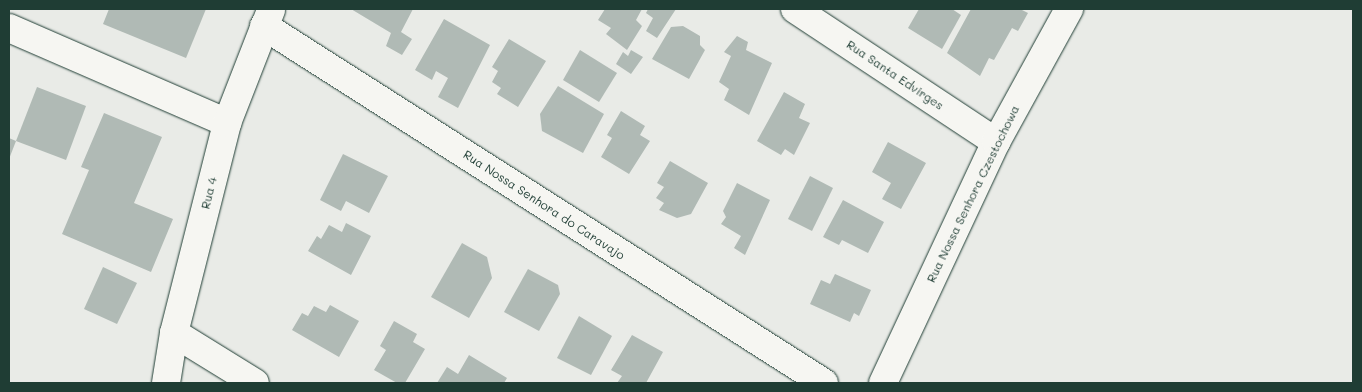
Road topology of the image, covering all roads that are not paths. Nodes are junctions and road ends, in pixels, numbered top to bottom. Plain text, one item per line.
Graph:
1 (795, 9) edge
2 (1069, 9) edge
3 (268, 17) edge
4 (9, 28) edge
5 (227, 123) junction
6 (996, 142) junction
7 (174, 333) junction
8 (166, 383) edge
9 (255, 383) edge
10 (824, 383) edge
11 (883, 383) edge

1 - 6 street, Rua Santa Edvirges
2 - 6 street, Rua Nossa Senhora Czestochowa
3 - 5 street, Rua 4
3 - 10 street, Rua Nossa Senhora do Caravajo
4 - 5 street
5 - 7 street, Rua 4
6 - 11 street, Rua Nossa Senhora Czestochowa
7 - 8 street, Rua 4
7 - 9 street

